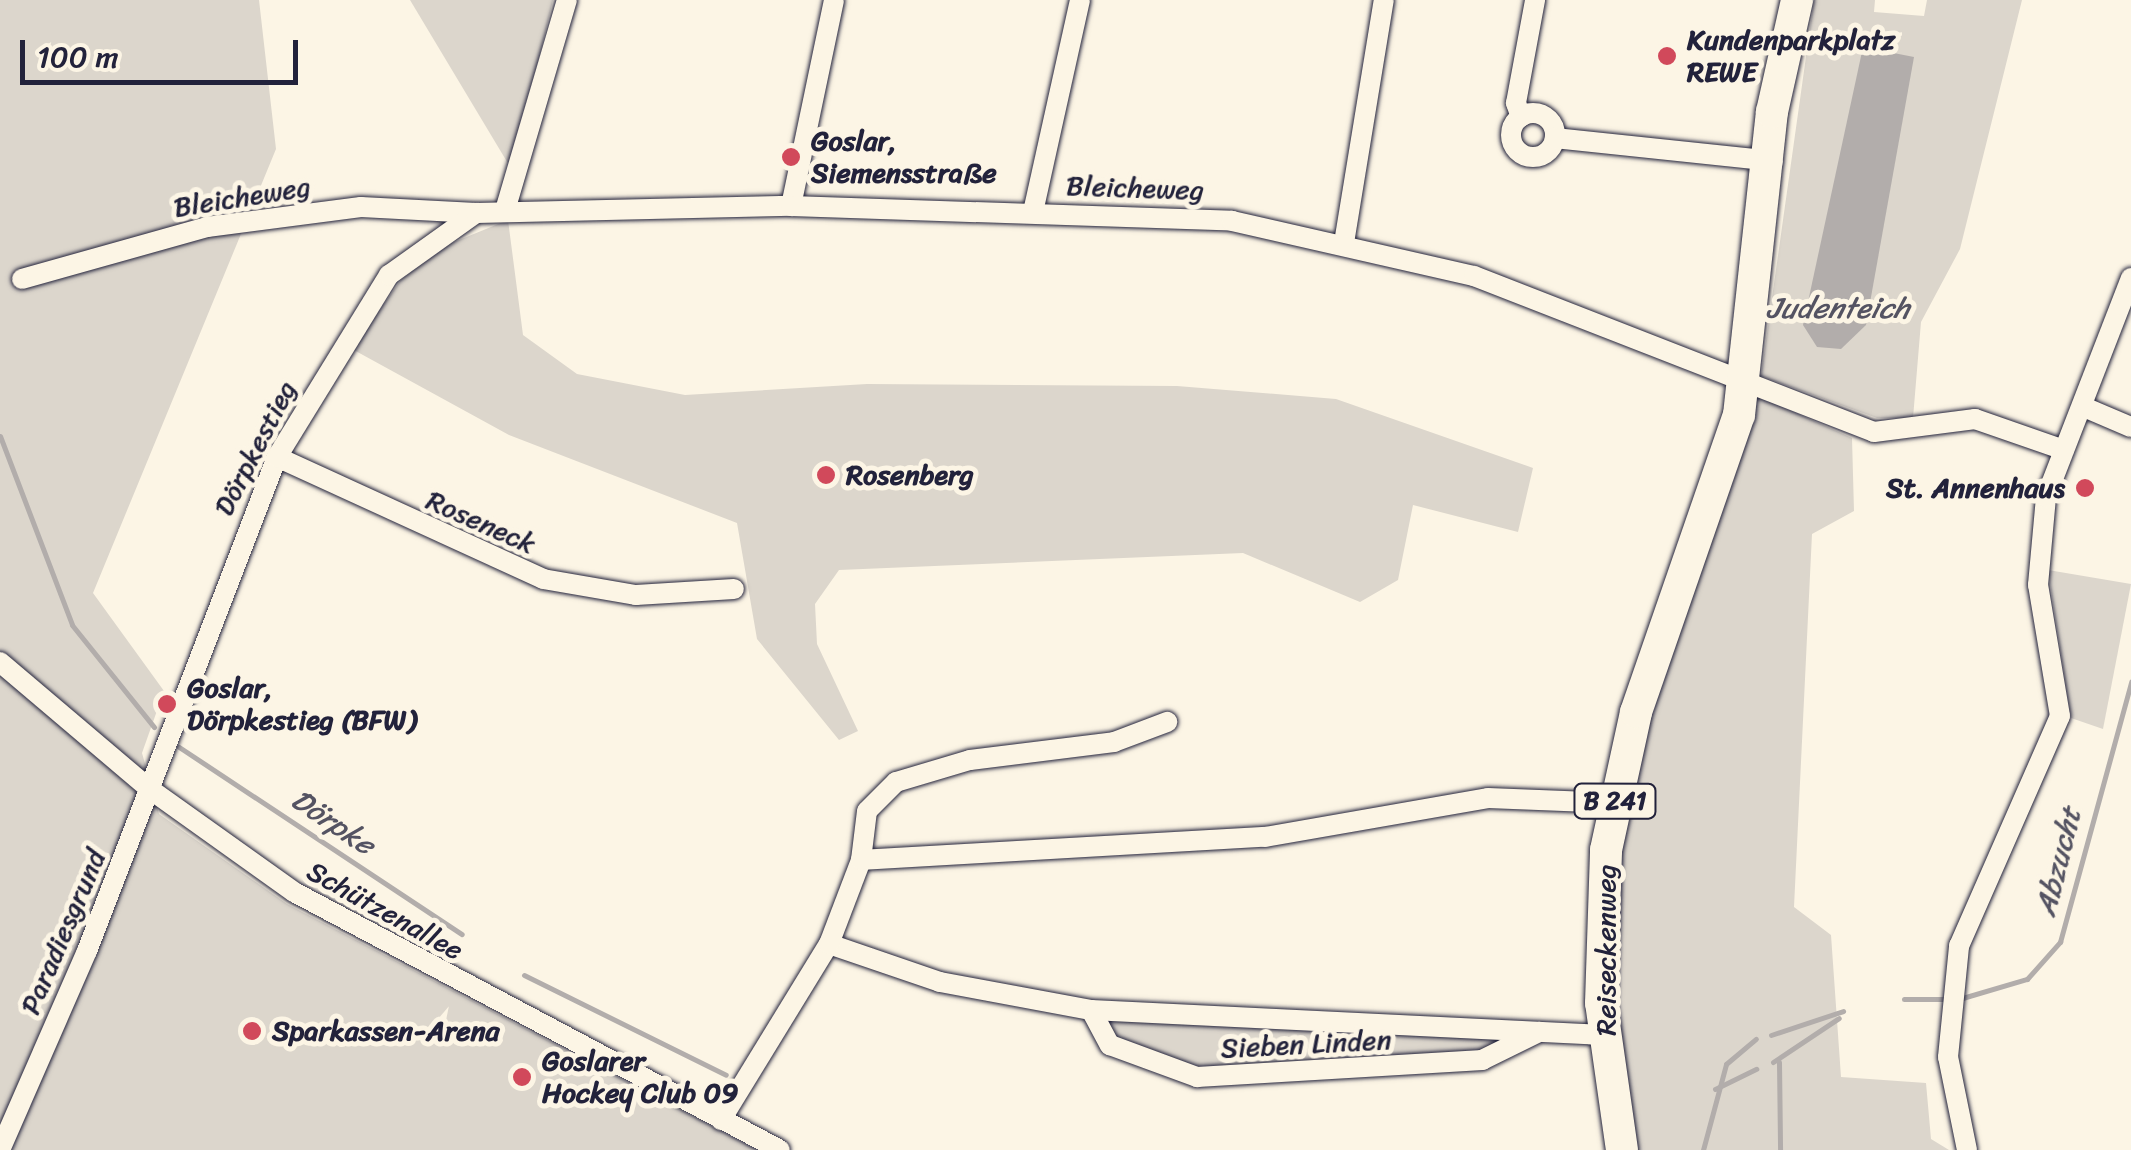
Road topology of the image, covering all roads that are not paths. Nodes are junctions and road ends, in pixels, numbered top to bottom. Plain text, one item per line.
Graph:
1 (568, 0) edge
2 (834, 0) edge
3 (1080, 0) edge
4 (1384, 0) edge
5 (1535, 0) edge
6 (1800, 0) edge
7 (1521, 117) junction
8 (1554, 138) junction
9 (1773, 161) junction
10 (791, 206) junction
11 (506, 207) junction
12 (476, 212) junction
13 (1034, 212) junction
14 (1344, 244) junction
15 (2131, 278) edge
16 (22, 279) dead end
17 (1740, 381) junction
18 (2084, 407) junction
19 (2131, 428) edge
20 (2064, 450) junction
21 (277, 457) junction
22 (734, 589) dead end
23 (0, 662) edge
24 (1167, 722) dead end
25 (151, 790) junction
26 (1615, 803) junction
27 (861, 860) junction
28 (829, 944) junction
29 (1091, 1010) junction
30 (1544, 1030) junction
31 (1603, 1035) junction
32 (722, 1120) junction
33 (0, 1150) edge
34 (780, 1150) edge
35 (1622, 1150) edge
36 (1967, 1150) edge

1 - 11 street
2 - 10 street
3 - 13 street
4 - 14 street
5 - 7 street
6 - 9 main road, B 241
7 - 8 street
7 - 8 street
8 - 9 street
9 - 17 main road, B 241
10 - 11 street, Bleicheweg
10 - 13 street, Bleicheweg
11 - 12 street, Dörpkestieg
12 - 16 street, Bleicheweg
12 - 21 street, Dörpkestieg
13 - 14 street, Bleicheweg
14 - 17 street, Bleicheweg
15 - 18 street
17 - 20 street, Bleicheweg
17 - 26 main road, Reiseckenweg / B 241
18 - 19 street
18 - 20 street
20 - 36 street
21 - 22 street, Roseneck
21 - 25 street, Dörpkestieg
23 - 25 street, Schützenallee
24 - 27 street
25 - 32 street, Schützenallee
25 - 33 street, Paradiesgrund
26 - 27 street
26 - 31 main road, Reiseckenweg / B 241
27 - 28 street
28 - 29 street, Sieben Linden
28 - 32 street
29 - 30 street, Sieben Linden
29 - 30 street, Sieben Linden
30 - 31 street, Sieben Linden
31 - 35 main road, Reiseckenweg / B 241
32 - 34 street, Schützenallee

